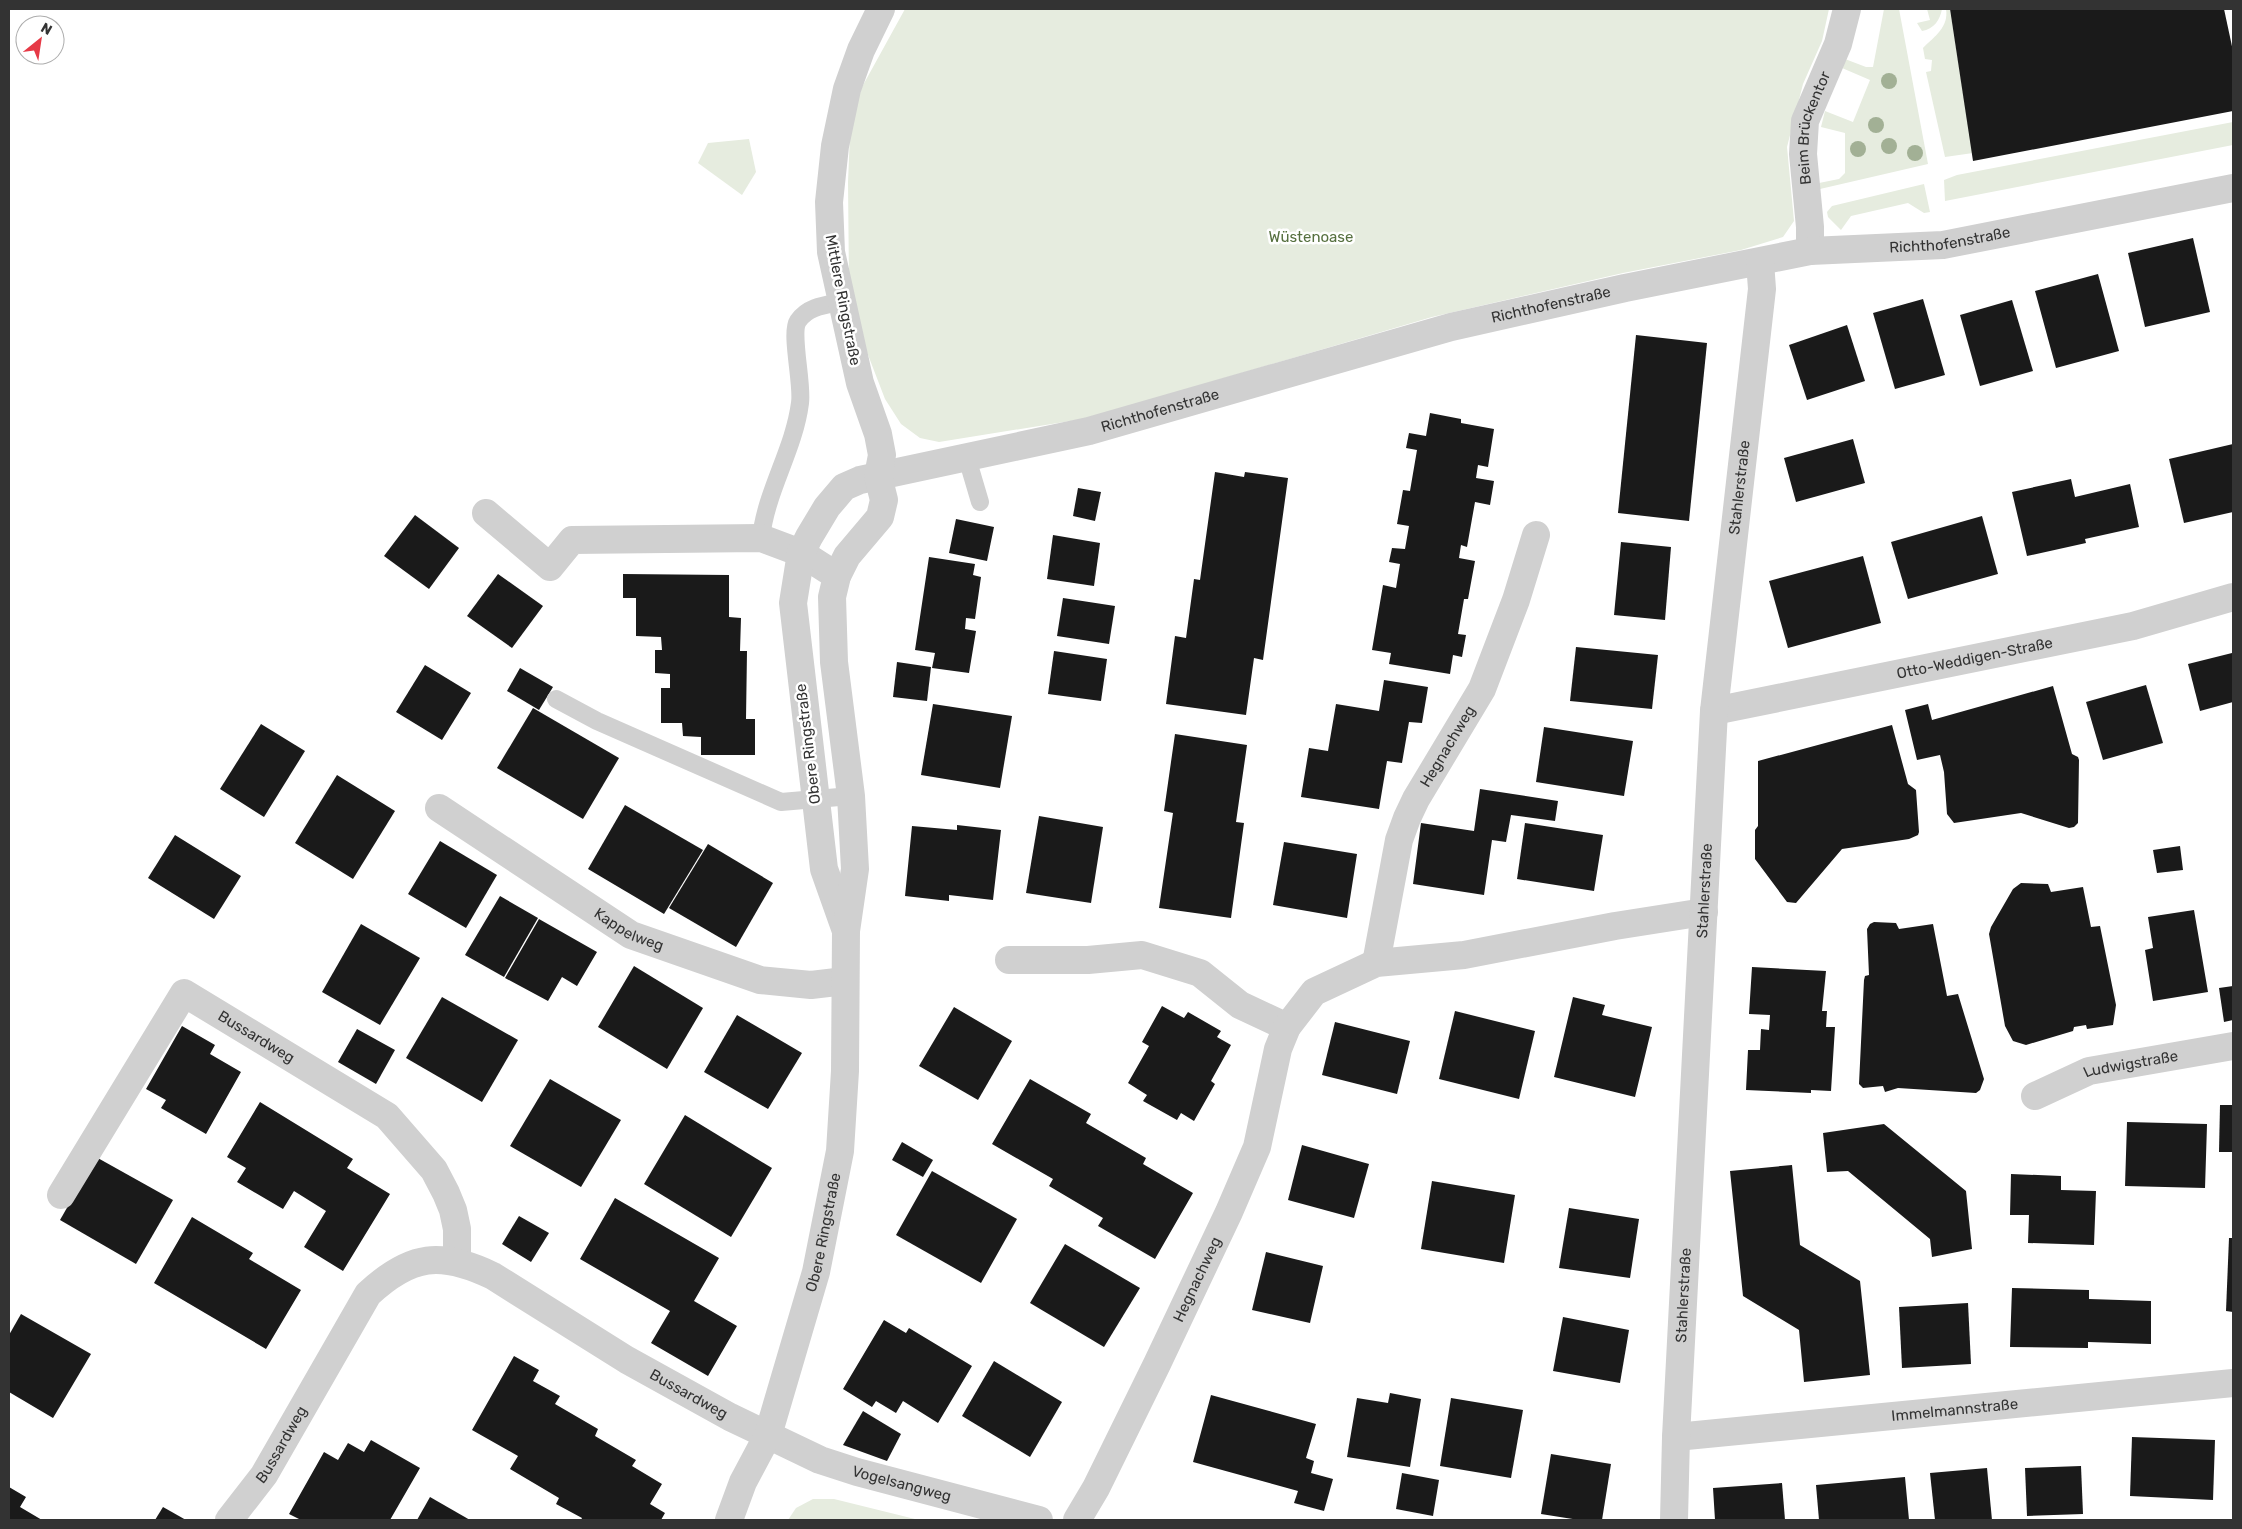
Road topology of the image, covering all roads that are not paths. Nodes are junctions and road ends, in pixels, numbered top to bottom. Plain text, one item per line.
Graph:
1 (881, 9) edge
2 (1847, 9) edge
3 (2233, 188) edge
4 (1810, 251) junction
5 (1760, 262) junction
6 (842, 302) junction
7 (967, 458) junction
8 (878, 476) junction
9 (980, 502) dead end
10 (486, 513) dead end
11 (1536, 535) dead end
12 (761, 538) junction
13 (801, 553) junction
14 (838, 576) junction
15 (2233, 596) edge
16 (556, 699) dead end
17 (1714, 711) junction
18 (852, 796) junction
19 (814, 799) junction
20 (439, 808) dead end
21 (1704, 912) junction
22 (846, 931) junction
23 (1009, 960) dead end
24 (1376, 962) junction
25 (845, 980) junction
26 (1287, 1027) junction
27 (2233, 1046) edge
28 (2035, 1096) dead end
29 (61, 1195) dead end
30 (457, 1261) junction
31 (2233, 1383) edge
32 (768, 1435) junction
33 (1676, 1437) junction
34 (229, 1520) edge
35 (729, 1520) edge
36 (1039, 1520) edge
37 (1077, 1520) edge
38 (1674, 1520) edge

1 - 6 street, Mittlere Ringstraße
2 - 4 street, Beim Brückentor
3 - 4 street, Richthofenstraße
4 - 5 street, Richthofenstraße
5 - 7 street, Richthofenstraße
5 - 17 street, Stahlerstraße
6 - 8 street, Mittlere Ringstraße
6 - 12 lane
7 - 8 street, Richthofenstraße
7 - 9 lane
8 - 13 street, Obere Ringstraße
8 - 14 street, Obere Ringstraße
10 - 12 street
11 - 24 street, Hegnachweg
12 - 13 street
13 - 14 street
13 - 19 street, Obere Ringstraße
14 - 18 street, Obere Ringstraße
15 - 17 street, Otto-Weddigen-Straße
16 - 19 lane
17 - 21 street, Stahlerstraße
18 - 19 lane
18 - 22 street, Obere Ringstraße
19 - 22 street, Obere Ringstraße
20 - 25 street, Kappelweg
21 - 24 street, Hegnachweg
21 - 33 street, Stahlerstraße
22 - 25 street, Obere Ringstraße
23 - 26 street
24 - 26 street, Hegnachweg
25 - 32 street, Obere Ringstraße
26 - 37 street, Hegnachweg
27 - 28 street, Ludwigstraße
29 - 30 street, Bussardweg
30 - 32 street, Bussardweg
30 - 34 street, Bussardweg
31 - 33 street, Immelmannstraße
32 - 35 street, Obere Ringstraße
32 - 36 street, Vogelsangweg
33 - 38 street, Stahlerstraße

